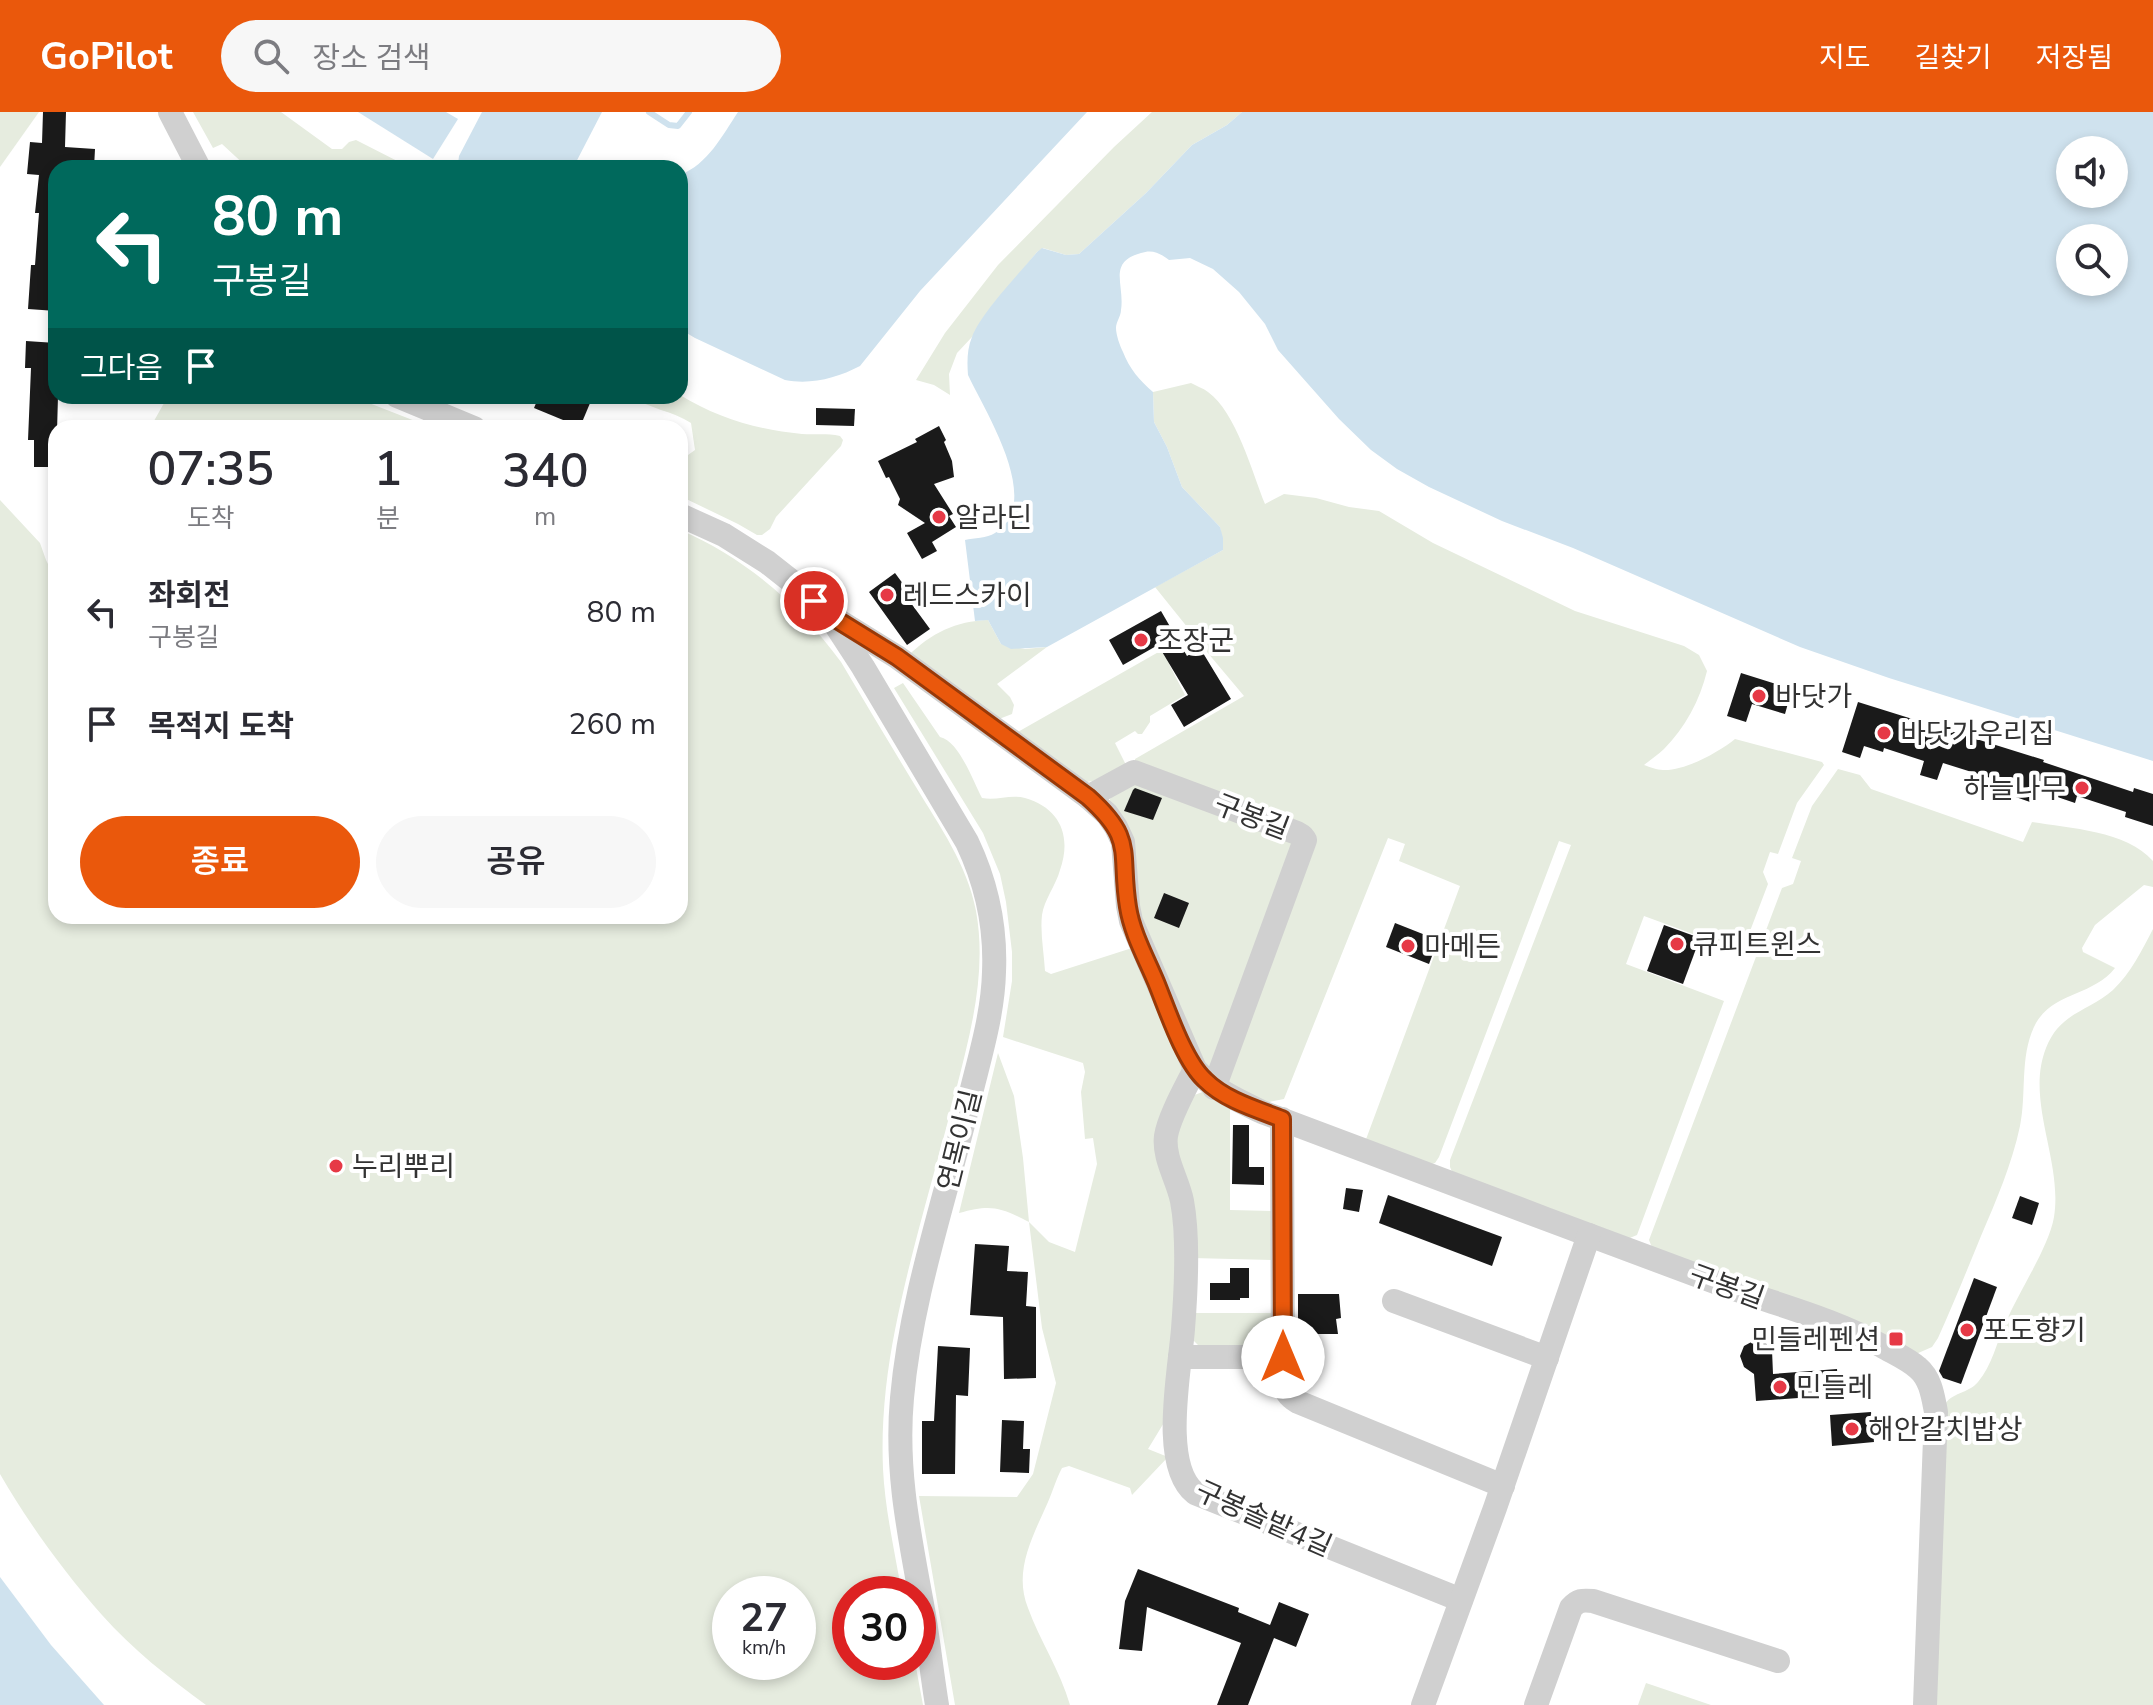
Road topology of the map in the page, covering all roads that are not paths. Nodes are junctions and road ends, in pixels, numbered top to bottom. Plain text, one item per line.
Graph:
1 (170, 112) edge
2 (195, 160) edge
3 (416, 404) edge
4 (455, 420) edge
5 (688, 519) edge
6 (826, 613) junction
7 (1088, 797) junction
8 (1195, 1069) junction
9 (1214, 1088) junction
10 (1282, 1119) junction
11 (1589, 1235) junction
12 (1394, 1301) dead end
13 (1180, 1357) junction
14 (1283, 1357) junction
15 (1547, 1358) junction
16 (1503, 1486) junction
17 (1461, 1600) junction
18 (1778, 1661) dead end
19 (937, 1705) edge
20 (1423, 1705) edge
21 (1536, 1705) edge
22 (1925, 1705) edge

1 - 2 street
3 - 4 street
5 - 6 street, 구봉길
6 - 7 street, 구봉길
6 - 19 street, 연목이길
7 - 8 street, 구봉길
7 - 9 street, 구봉길
8 - 9 street, 구봉길
8 - 13 street, 구봉솔밭4길
9 - 10 street, 구봉길
10 - 11 street, 구봉길
10 - 14 street
11 - 15 street
11 - 22 street, 구봉길
12 - 15 street
13 - 14 street
13 - 17 street, 구봉솔밭4길
14 - 16 street
15 - 16 street
16 - 17 street
17 - 20 street
18 - 21 street

